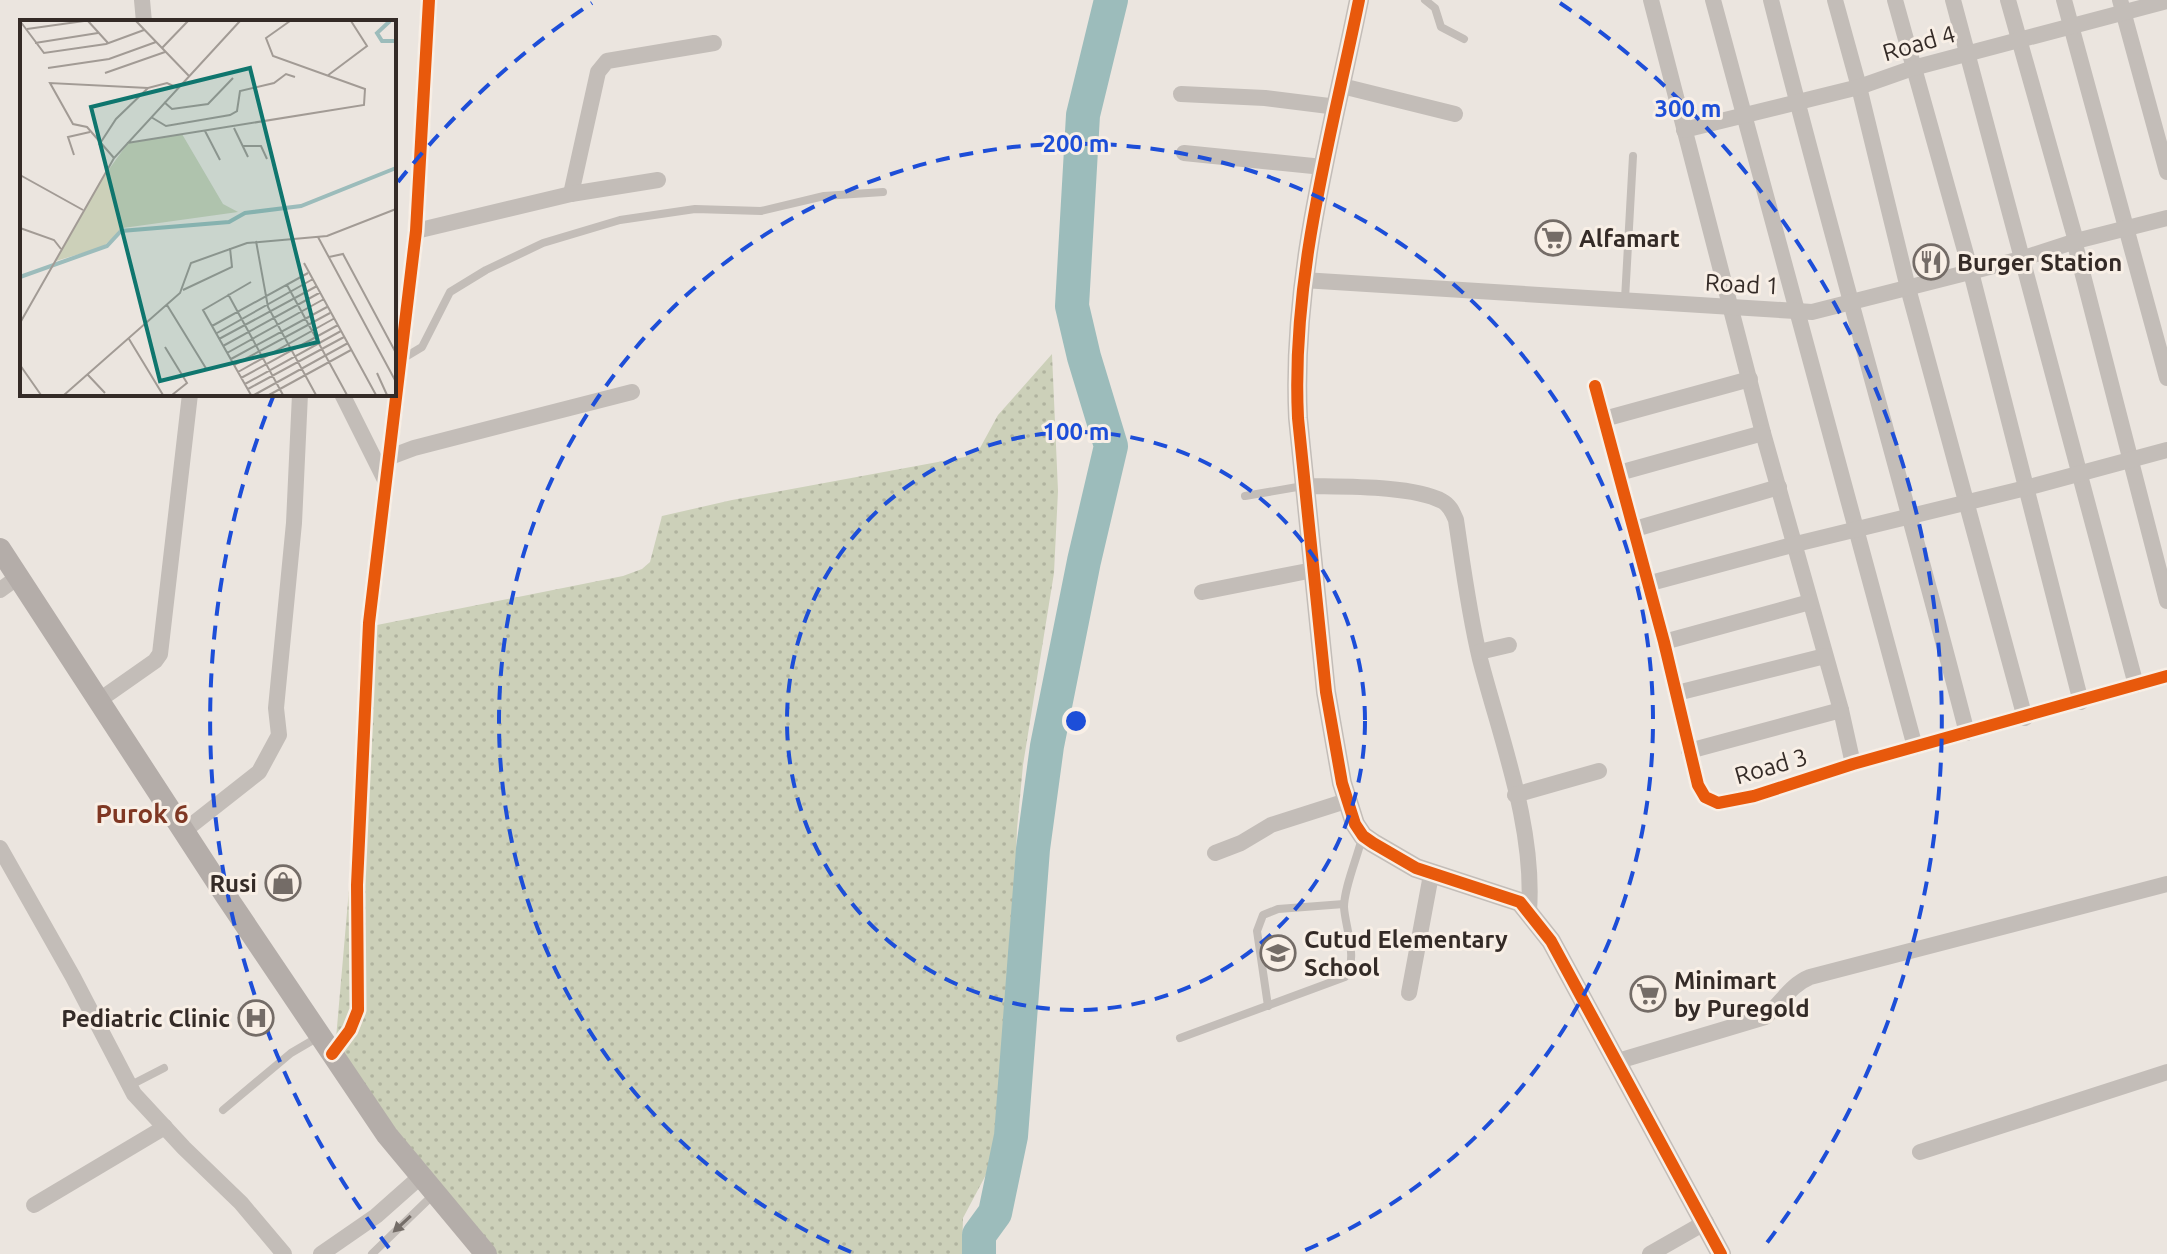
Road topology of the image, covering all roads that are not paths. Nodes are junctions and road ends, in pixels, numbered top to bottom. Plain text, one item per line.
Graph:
1 (429, 0) edge
2 (1359, 0) edge
3 (1425, 0) edge
4 (1651, 0) edge
5 (1713, 0) edge
6 (1771, 0) edge
7 (1835, 0) edge
8 (1895, 0) edge
9 (1953, 0) edge
10 (2008, 0) edge
11 (2064, 0) edge
12 (2167, 1) edge
13 (2121, 7) edge
14 (2071, 26) junction
15 (1464, 39) dead end
16 (2018, 40) junction
17 (714, 43) dead end
18 (1966, 54) junction
19 (1913, 68) junction
20 (1342, 86) junction
21 (1859, 87) junction
22 (1181, 94) dead end
23 (1797, 102) junction
24 (1337, 107) junction
25 (1455, 114) dead end
26 (1743, 116) junction
27 (1684, 130) junction
28 (1184, 153) dead end
29 (1633, 156) dead end
30 (1323, 167) junction
31 (2167, 172) edge
32 (658, 180) dead end
33 (883, 192) dead end
34 (571, 194) junction
35 (2167, 218) edge
36 (2126, 228) junction
37 (416, 231) junction
38 (2076, 241) junction
39 (2021, 259) junction
40 (1971, 272) junction
41 (1303, 280) junction
42 (1908, 288) junction
43 (1625, 299) junction
44 (1850, 302) junction
45 (1732, 309) junction
46 (1795, 310) junction
47 (398, 358) edge
48 (2167, 378) edge
49 (1750, 379) junction
50 (396, 383) edge
51 (1595, 386) dead end
52 (632, 392) dead end
53 (190, 396) edge
54 (300, 396) edge
55 (343, 396) edge
56 (395, 396) edge
57 (1604, 419) junction
58 (1763, 433) junction
59 (2167, 450) edge
60 (390, 457) junction
61 (2131, 458) junction
62 (1619, 473) junction
63 (2079, 474) junction
64 (386, 482) junction
65 (1305, 486) junction
66 (1779, 487) junction
67 (2026, 488) junction
68 (1245, 496) dead end
69 (1968, 503) junction
70 (1911, 517) junction
71 (1635, 529) junction
72 (1857, 530) junction
73 (1796, 544) junction
74 (0, 549) edge
75 (1313, 570) junction
76 (9, 584) edge
77 (1647, 584) junction
78 (1202, 592) dead end
79 (2167, 601) edge
80 (1810, 602) junction
81 (1664, 642) junction
82 (1509, 645) dead end
83 (1479, 652) junction
84 (1825, 656) junction
85 (2167, 676) edge
86 (2136, 685) junction
87 (1677, 693) junction
88 (98, 701) junction
89 (2081, 702) junction
90 (1841, 710) junction
91 (2025, 718) junction
92 (1967, 733) junction
93 (1915, 747) junction
94 (1689, 751) junction
95 (1853, 764) junction
96 (1599, 771) dead end
97 (1515, 795) junction
98 (1346, 801) junction
99 (184, 831) junction
100 (1363, 836) junction
101 (0, 848) edge
102 (1215, 853) dead end
103 (1431, 875) junction
104 (2167, 884) edge
105 (1344, 904) junction
106 (1529, 911) junction
107 (1409, 993) dead end
108 (1268, 1006) junction
109 (1180, 1038) dead end
110 (326, 1044) junction
111 (1615, 1062) junction
112 (164, 1068) dead end
113 (2167, 1072) edge
114 (129, 1087) junction
115 (223, 1110) dead end
116 (165, 1127) junction
117 (1920, 1152) dead end
118 (427, 1186) junction
119 (34, 1205) dead end
120 (1706, 1222) junction
121 (482, 1253) edge
122 (284, 1254) edge
123 (321, 1254) edge
124 (372, 1254) edge
125 (1650, 1254) edge
126 (1721, 1254) edge

1 - 37 street
2 - 20 street
3 - 15 lane
4 - 27 street
5 - 26 street
6 - 23 street
7 - 21 street
8 - 19 street
9 - 18 street
10 - 16 street
11 - 14 street
12 - 13 street, Road 4
13 - 14 street, Road 4
13 - 31 street
14 - 16 street, Road 4
14 - 36 street
16 - 18 street, Road 4
16 - 38 street
17 - 34 street
18 - 19 street, Road 4
18 - 39 street
19 - 21 street, Road 4
19 - 40 street
20 - 24 street
20 - 25 street
21 - 23 street, Road 4
21 - 42 street
22 - 24 street
23 - 26 street, Road 4
23 - 44 street
24 - 30 street
26 - 27 street, Road 4
26 - 46 street
27 - 45 street
28 - 30 street
29 - 43 lane
30 - 41 street
32 - 34 street
33 - 47 lane
34 - 37 street
35 - 36 street, Road 1
36 - 38 street, Road 1
36 - 48 street
37 - 47 street
38 - 39 street, Road 1
38 - 61 street
39 - 40 street, Road 1
39 - 63 street
40 - 42 street, Road 1
40 - 67 street
41 - 43 street, Road 1
41 - 65 street
42 - 44 street, Road 1
42 - 69 street
43 - 45 street, Road 1
44 - 46 street, Road 1
44 - 70 street
45 - 46 street, Road 1
45 - 49 street
46 - 72 street
47 - 50 street
49 - 57 street
49 - 58 street
51 - 57 street, Road 3
52 - 60 street
53 - 88 street
54 - 99 street
55 - 64 street
56 - 60 street
57 - 62 street, Road 3
58 - 62 street
58 - 66 street
59 - 61 street
60 - 64 street
61 - 63 street
61 - 79 street
62 - 71 street, Road 3
63 - 67 street
63 - 86 street
64 - 110 street
65 - 68 lane
65 - 75 street
65 - 83 street
66 - 71 street
66 - 73 street
67 - 69 street
67 - 89 street
69 - 70 street
69 - 91 street
70 - 72 street
70 - 92 street
71 - 77 street, Road 3
72 - 73 street
72 - 93 street
73 - 77 street
73 - 80 street
74 - 76 main road
75 - 78 street
75 - 98 street
76 - 88 main road
77 - 81 street, Road 3
80 - 81 street
80 - 84 street
81 - 87 street, Road 3
82 - 83 street
83 - 97 street
84 - 87 street
84 - 90 street
85 - 86 street, Road 3
86 - 89 street, Road 3
87 - 94 street, Road 3
88 - 99 main road
89 - 91 street, Road 3
90 - 94 street
90 - 95 street
91 - 92 street, Road 3
92 - 93 street, Road 3
93 - 95 street, Road 3
94 - 95 street, Road 3
96 - 97 street
97 - 106 street
98 - 100 street
98 - 102 street
99 - 110 main road
100 - 103 street
100 - 105 lane
101 - 114 street
103 - 106 street
103 - 107 street
104 - 111 street
105 - 108 lane
105 - 108 lane
106 - 111 street
108 - 109 lane
110 - 115 lane
110 - 118 main road
111 - 120 street
112 - 114 lane
113 - 117 street
114 - 116 street
116 - 119 street
116 - 122 street
118 - 121 main road
118 - 123 street
118 -> 124 lane
120 - 125 street
120 - 126 street

